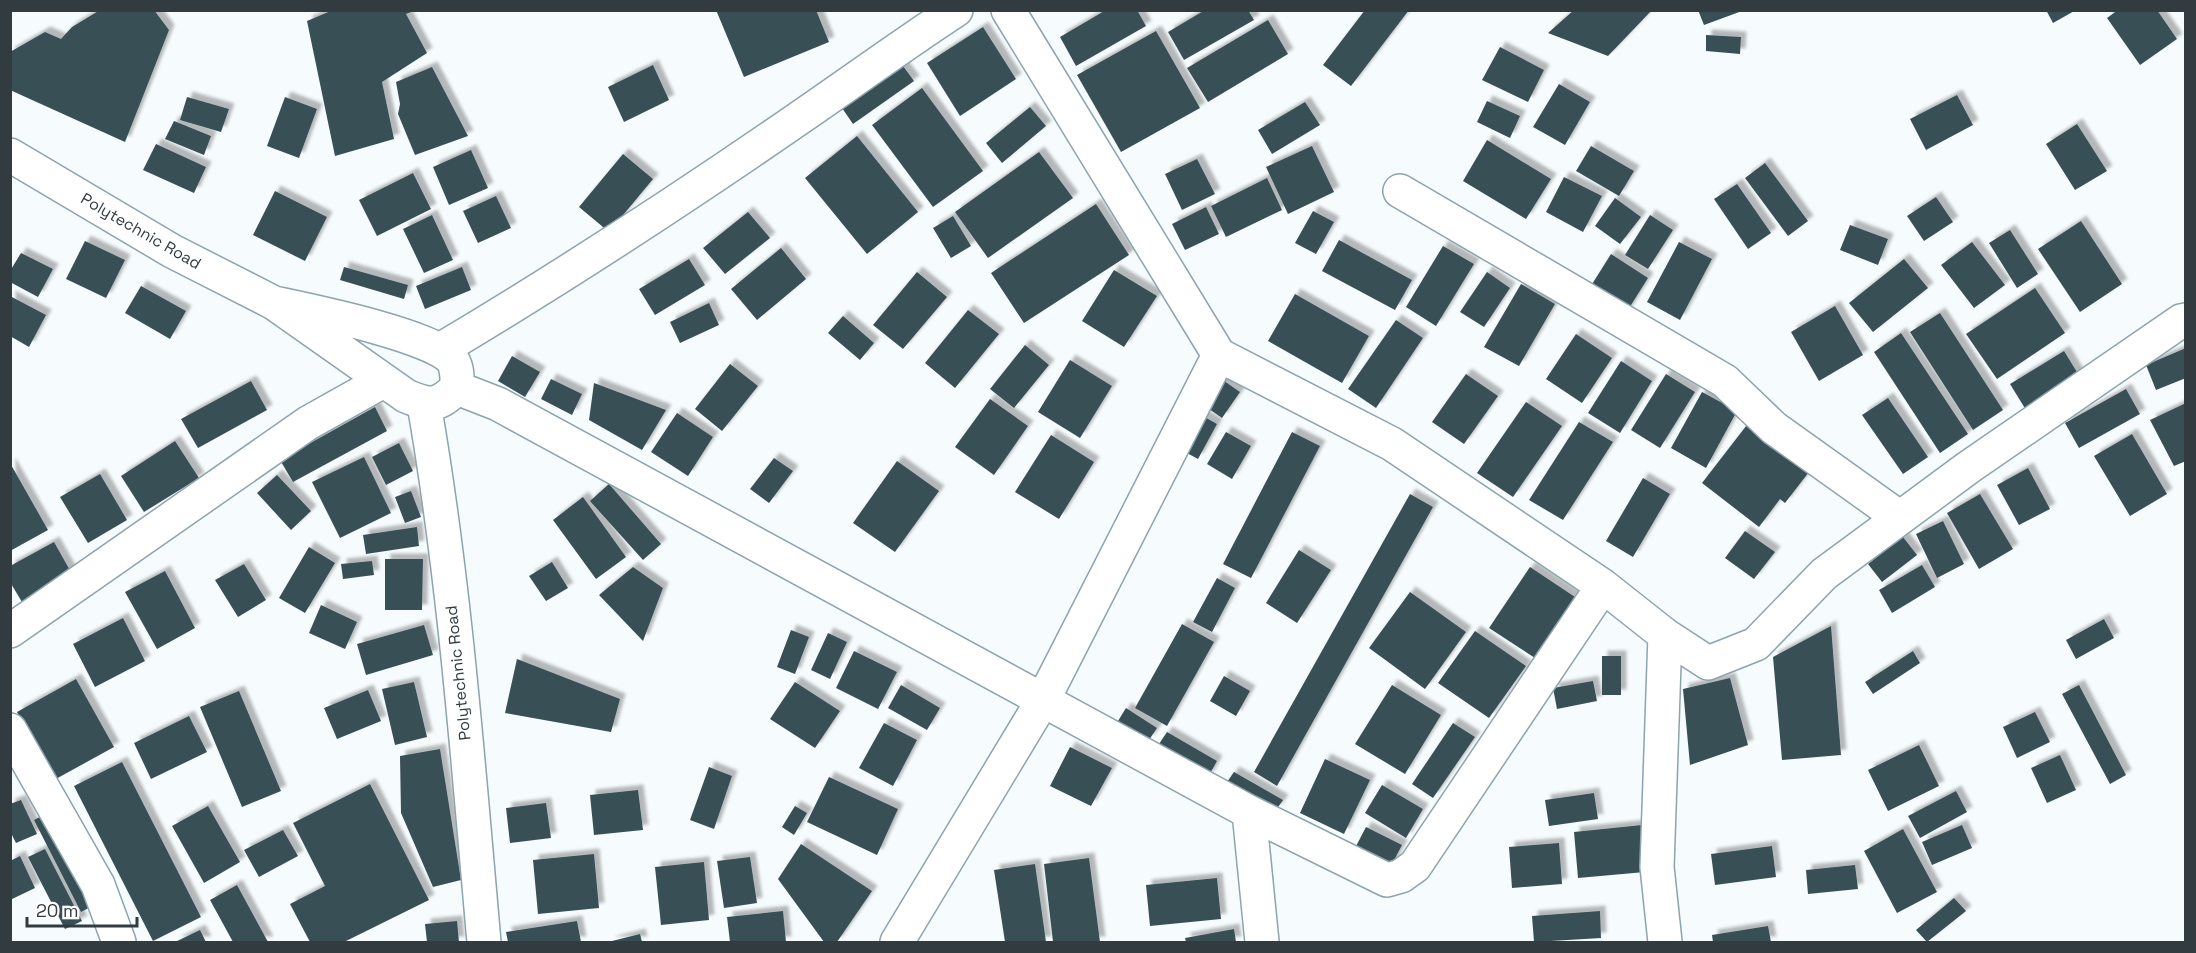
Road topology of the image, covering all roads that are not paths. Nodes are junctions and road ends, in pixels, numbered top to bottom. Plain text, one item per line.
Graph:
1 (956, 10) edge
2 (1008, 10) edge
3 (10, 155) edge
4 (1400, 191) dead end
5 (274, 303) junction
6 (2186, 320) edge
7 (440, 350) junction
8 (1219, 355) junction
9 (383, 381) junction
10 (457, 388) junction
11 (424, 404) junction
12 (1900, 518) junction
13 (1603, 586) junction
14 (10, 631) edge
15 (1665, 634) junction
16 (1043, 700) junction
17 (10, 730) edge
18 (1249, 813) junction
19 (119, 942) edge
20 (484, 942) edge
21 (897, 942) edge
22 (1262, 942) edge
23 (1665, 942) edge

1 - 7 street
2 - 8 street
3 - 5 street, Polytechnic Road
4 - 12 street
5 - 7 street, Polytechnic Road
5 - 9 street, Polytechnic Road
6 - 12 street
7 - 10 street
8 - 13 street
8 - 16 street
9 - 11 street, Polytechnic Road
9 - 14 street
10 - 11 street
10 - 16 street
11 - 20 street, Polytechnic Road
12 - 15 street
13 - 15 street
13 - 18 street
15 - 23 street
16 - 18 street
16 - 21 street
17 - 19 street
18 - 22 street

